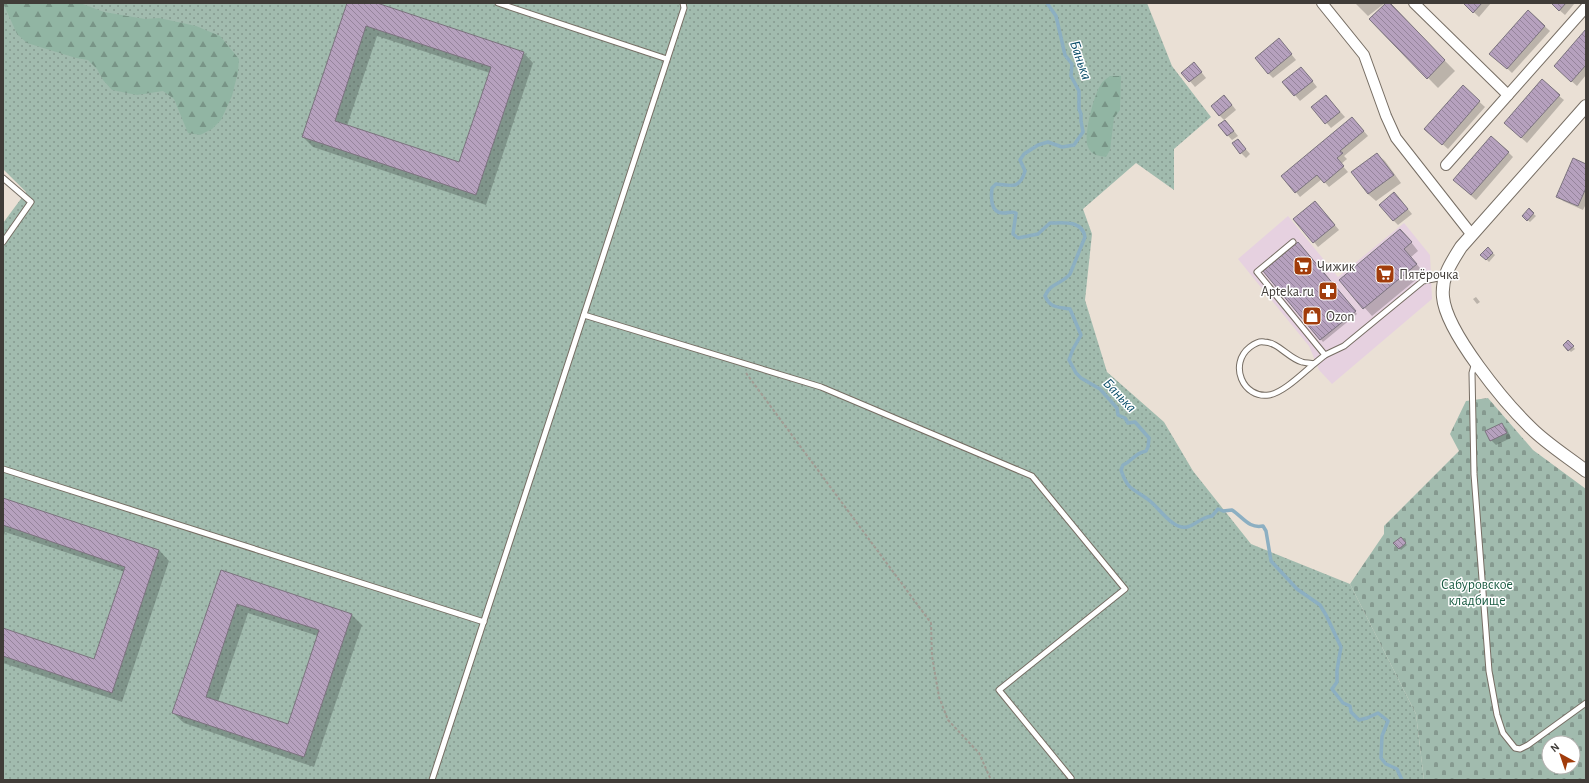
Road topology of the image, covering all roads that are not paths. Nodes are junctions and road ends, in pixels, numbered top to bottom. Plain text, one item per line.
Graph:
1 (498, 3) edge
2 (683, 3) edge
3 (1322, 3) edge
4 (1417, 4) edge
5 (1586, 7) edge
6 (667, 59) junction
7 (1508, 95) junction
8 (1586, 106) edge
9 (1446, 164) dead end
10 (3, 178) edge
11 (1472, 235) junction
12 (3, 242) edge
13 (1293, 242) dead end
14 (1444, 277) junction
15 (584, 314) junction
16 (1326, 355) junction
17 (1476, 361) junction
18 (1314, 364) junction
19 (3, 470) edge
20 (1586, 471) edge
21 (484, 622) junction
22 (1586, 702) edge
23 (1072, 778) dead end
24 (432, 780) edge

1 - 6 lane
2 - 6 lane
3 - 11 street
4 - 7 street
5 - 7 street
6 - 15 lane
7 - 9 street
8 - 11 street
10 - 12 lane
11 - 14 street
13 - 16 lane
14 - 16 lane
14 - 17 street
15 - 21 lane
15 - 23 lane
16 - 18 lane
17 - 20 street
17 - 22 lane
18 - 18 lane
19 - 21 lane
21 - 24 lane

